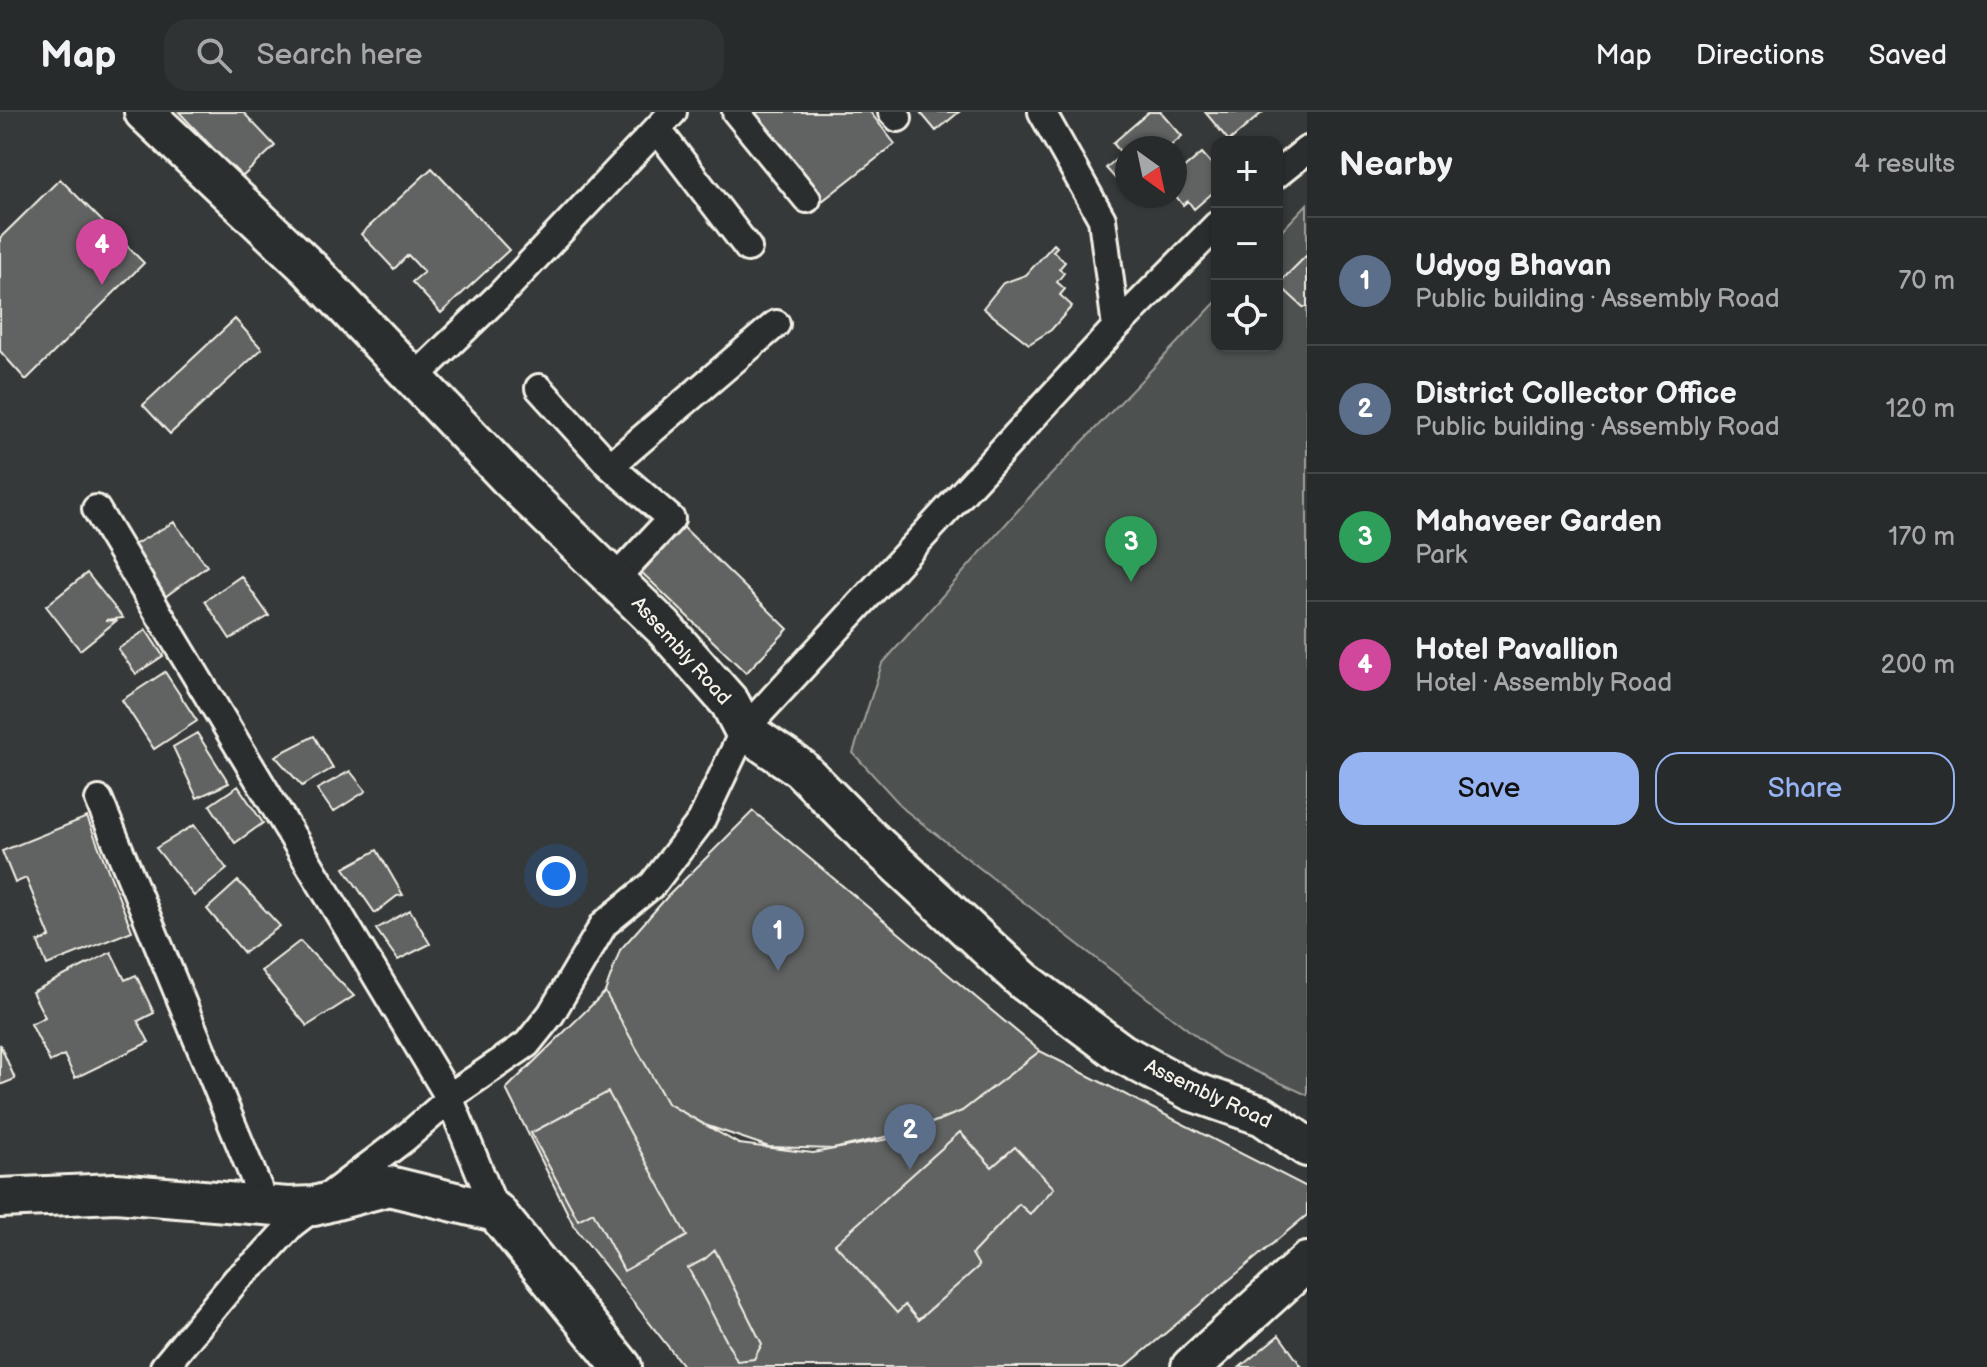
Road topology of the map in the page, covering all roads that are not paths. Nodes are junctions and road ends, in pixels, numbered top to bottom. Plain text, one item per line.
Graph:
1 (144, 112) edge
2 (736, 112) edge
3 (1042, 112) edge
4 (665, 121) edge
5 (1307, 150) edge
6 (1283, 169) edge
7 (807, 199) dead end
8 (1211, 231) edge
9 (748, 248) dead end
10 (776, 324) dead end
11 (1116, 327) junction
12 (414, 378) junction
13 (539, 388) dead end
14 (610, 466) junction
15 (96, 509) dead end
16 (615, 579) junction
17 (744, 730) junction
18 (99, 800) dead end
19 (449, 1097) junction
20 (1307, 1147) edge
21 (0, 1198) edge
22 (314, 1206) junction
23 (266, 1207) junction
24 (496, 1212) junction
25 (1306, 1262) edge
26 (164, 1367) edge
27 (622, 1367) edge
28 (1191, 1367) edge

1 - 12 street, Assembly Road
2 - 7 street
3 - 11 street
4 - 9 street
4 - 12 street
5 - 6 street
8 - 11 street
10 - 14 street
11 - 17 street
12 - 16 street, Assembly Road
13 - 14 street
14 - 16 street
15 - 19 street
16 - 17 street, Assembly Road
17 - 19 street
17 - 20 street, Assembly Road
18 - 23 street
19 - 22 street
19 - 24 street
21 - 23 street
22 - 23 street
22 - 24 street
22 - 26 street
24 - 27 street
25 - 28 street

